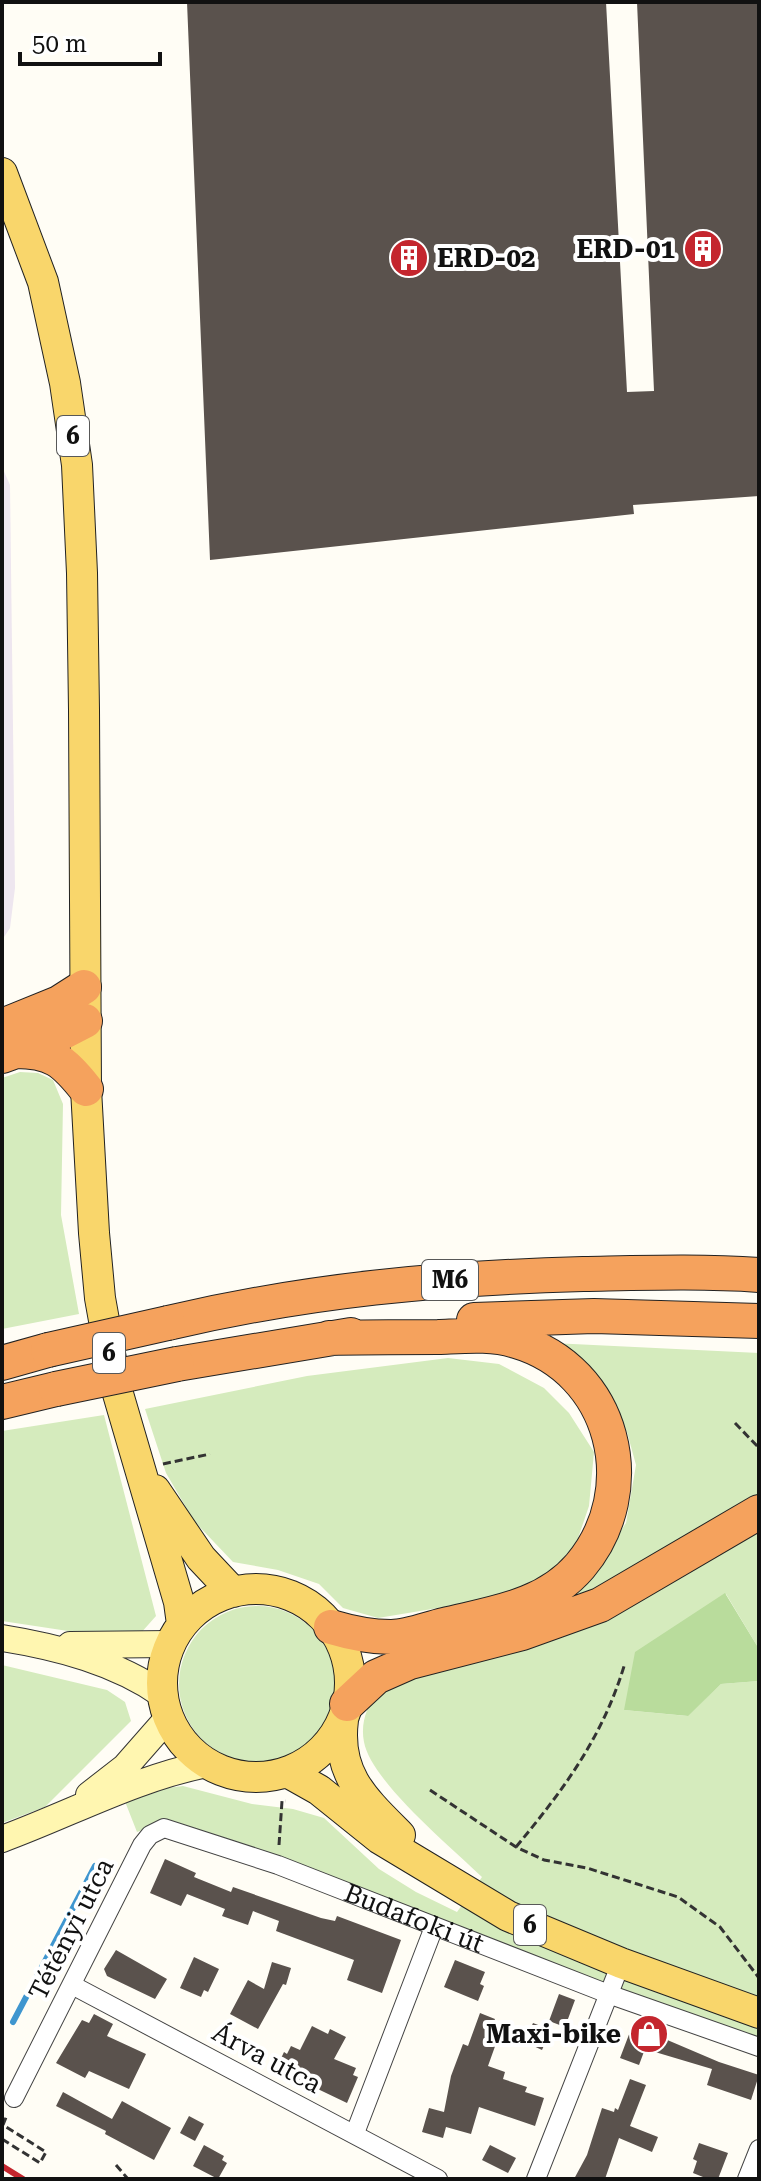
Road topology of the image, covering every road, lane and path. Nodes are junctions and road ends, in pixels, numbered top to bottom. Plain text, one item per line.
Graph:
1 (2, 173) edge
2 (84, 987) junction
3 (85, 1021) junction
4 (13, 1037) edge
5 (86, 1089) junction
6 (759, 1275) edge
7 (759, 1321) edge
8 (329, 1338) junction
9 (17, 1358) edge
10 (2, 1402) edge
11 (735, 1423) dead end
12 (759, 1448) edge
13 (210, 1454) dead end
14 (140, 1469) junction
15 (759, 1512) edge
16 (233, 1592) junction
17 (331, 1627) junction
18 (176, 1634) junction
19 (2, 1638) edge
20 (39, 1644) junction
21 (625, 1663) dead end
22 (166, 1706) junction
23 (345, 1711) junction
24 (207, 1764) junction
25 (288, 1787) junction
26 (430, 1790) dead end
27 (71, 1810) junction
28 (157, 1830) joint
29 (2, 1839) edge
30 (516, 1847) junction
31 (278, 1865) junction
32 (445, 1876) junction
33 (434, 1927) junction
34 (621, 1963) junction
35 (759, 1978) edge
36 (72, 1985) junction
37 (695, 1990) junction
38 (611, 1995) junction
39 (759, 2013) edge
40 (683, 2020) junction
41 (759, 2047) edge
42 (14, 2098) joint
43 (2, 2125) edge
44 (355, 2133) junction
45 (2, 2139) edge
46 (759, 2149) edge
47 (116, 2165) dead end
48 (128, 2179) edge
49 (438, 2179) edge
50 (536, 2179) edge
51 (747, 2179) edge

1 - 2 main road, 6
2 - 3 main road, 6
2 - 4 highway
3 - 4 highway
3 - 5 main road, 6
4 - 5 highway
5 - 14 main road, 6
6 - 9 highway, M6, bridge
7 - 8 highway, M6
8 - 10 highway, M6, bridge
8 - 17 highway
11 - 12 path
13 - 14 path
14 - 16 main road, 6
14 - 18 main road, 6
15 - 23 highway
16 - 17 main road, 6
16 - 18 main road, 6
17 - 23 main road, 6
18 - 20 main road
18 - 22 main road, 6
19 - 20 main road
20 - 22 main road
21 - 30 path
22 - 24 main road
22 - 27 main road
23 - 25 main road
23 - 32 main road, Budafoki út / 6
24 - 25 main road
24 - 27 main road
25 - 31 path
25 - 32 main road, Budafoki út / 6
26 - 30 path
27 - 29 main road
28 - 31 street, Budafoki út
28 - 36 street, Tétényi utca
30 - 35 path
31 - 33 street, Budafoki út
32 - 34 main road, Budafoki út / 6
33 - 38 street, Budafoki út
33 - 44 street
34 - 37 main road, Budafoki út / 6
34 - 38 street
36 - 42 street, Tétényi utca
36 - 44 street, Árva utca
37 - 39 main road, Budafoki út / 6
37 - 40 street
38 - 40 street, Budafoki út
38 - 50 street
40 - 41 street, Budafoki út
42 - 43 path
43 - 45 path
44 - 49 street, Árva utca
46 - 51 street
47 - 48 path

